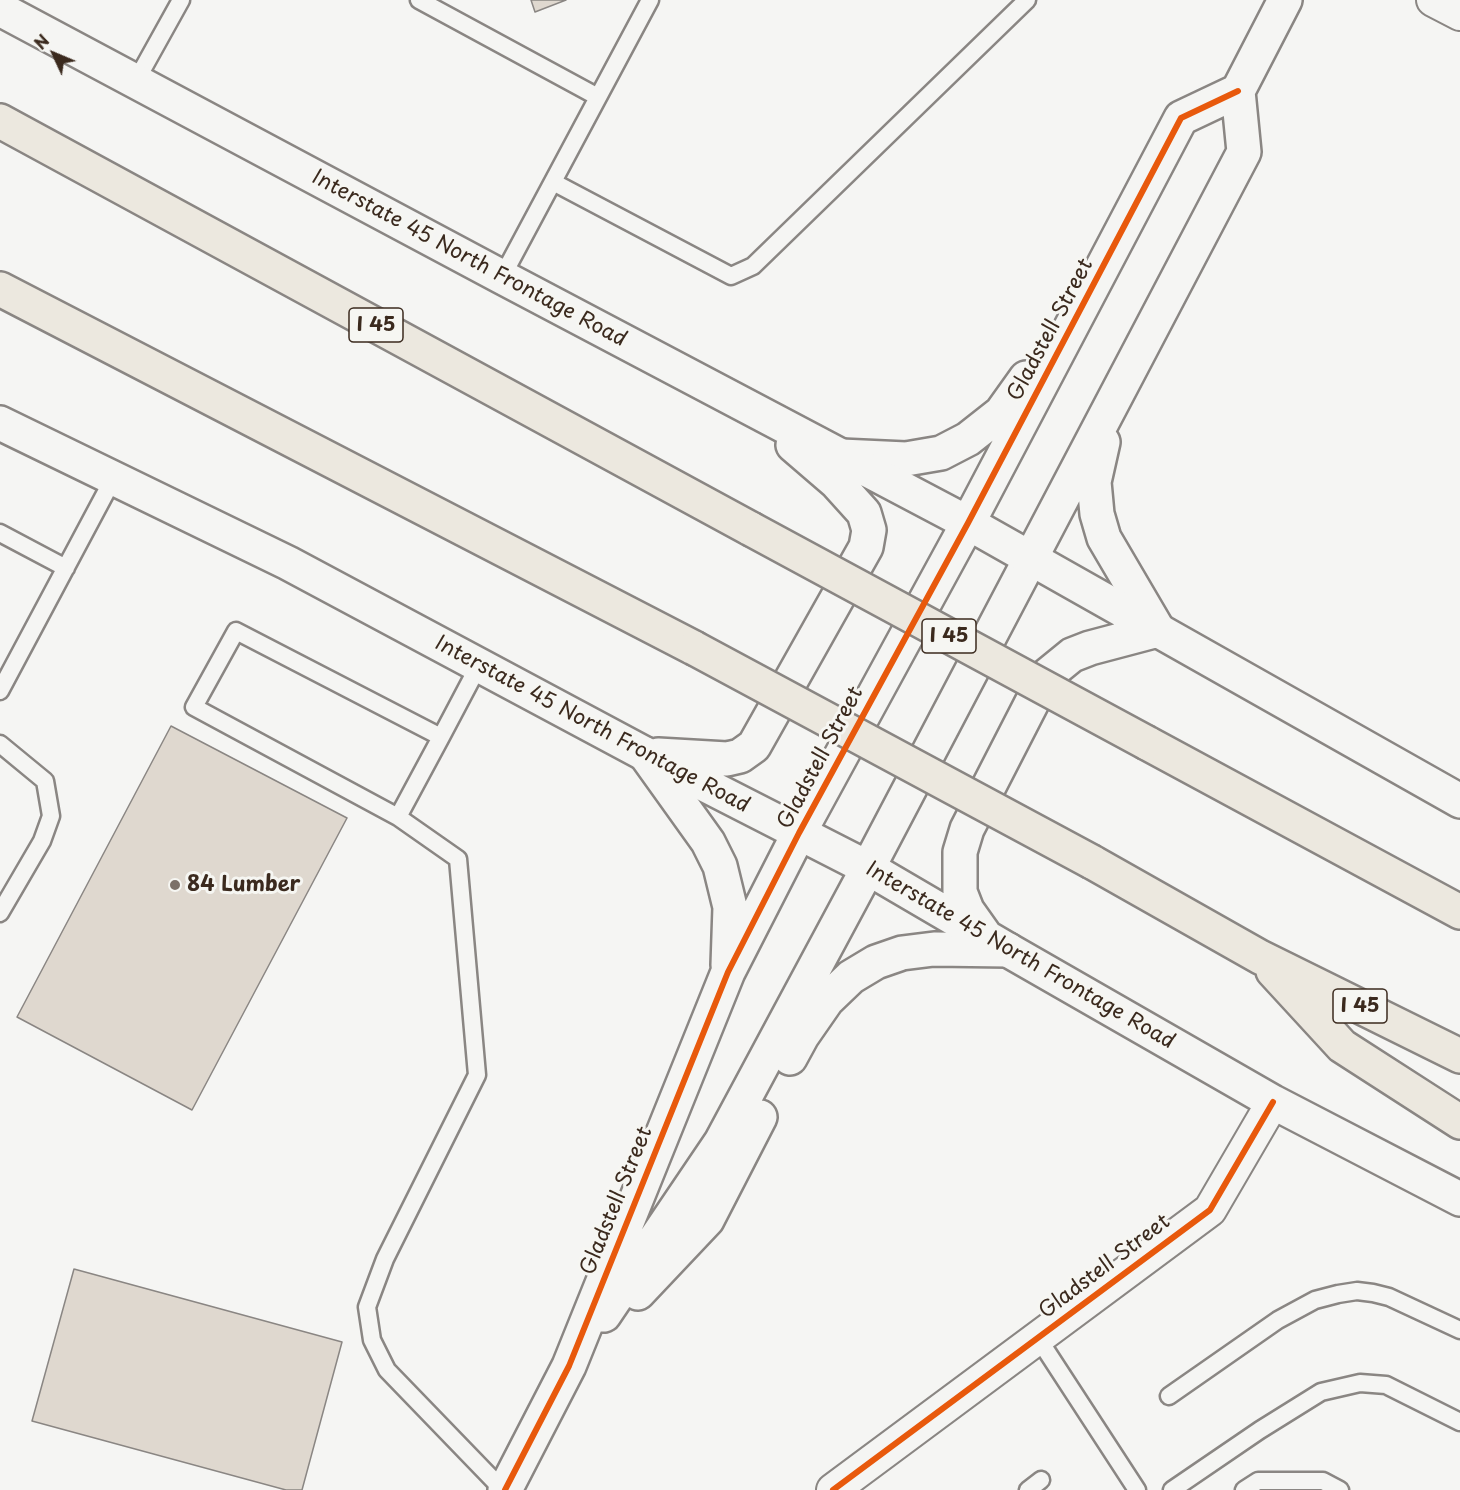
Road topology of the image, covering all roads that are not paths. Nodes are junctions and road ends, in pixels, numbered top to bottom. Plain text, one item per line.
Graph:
1 (181, 0) edge
2 (419, 0) edge
3 (650, 0) edge
4 (1027, 0) edge
5 (1285, 0) edge
6 (1433, 0) edge
7 (0, 9) edge
8 (1460, 14) edge
9 (136, 81) junction
10 (1238, 92) junction
11 (598, 97) junction
12 (0, 121) edge
13 (553, 182) junction
14 (1101, 271) junction
15 (502, 277) junction
16 (0, 289) edge
17 (743, 404) junction
18 (1111, 406) junction
19 (0, 423) edge
20 (841, 456) junction
21 (113, 479) junction
22 (968, 523) junction
23 (0, 533) edge
24 (1031, 558) junction
25 (66, 568) junction
26 (1158, 630) junction
27 (478, 665) junction
28 (0, 691) edge
29 (441, 737) junction
30 (0, 744) edge
31 (645, 754) junction
32 (1460, 801) edge
33 (398, 818) junction
34 (799, 834) junction
35 (868, 868) junction
36 (1460, 912) edge
37 (0, 913) edge
38 (997, 944) junction
39 (1260, 957) junction
40 (728, 972) junction
41 (1460, 1056) edge
42 (1274, 1102) junction
43 (1460, 1122) edge
44 (1460, 1199) edge
45 (1460, 1330) edge
46 (1038, 1338) junction
47 (569, 1366) junction
48 (1169, 1396) dead end
49 (1460, 1422) edge
50 (504, 1490) edge
51 (833, 1490) edge
52 (1137, 1490) edge
53 (1172, 1490) edge
54 (1244, 1490) edge
55 (1340, 1490) edge

1 - 9 lane
2 - 11 lane
3 - 11 lane
4 - 13 lane
5 - 10 street
6 - 8 street
7 - 9 street, Interstate 45 North Frontage Road
9 - 15 street, Interstate 45 North Frontage Road
10 - 14 street, Gladstell Street
10 - 18 street, Gladstell Street
11 - 13 lane
12 - 36 highway, I 45, bridge
13 - 15 lane
14 - 20 street
14 - 22 street, Gladstell Street
15 - 17 street, Interstate 45 North Frontage Road
16 - 39 highway, I 45, bridge
17 - 20 street, Interstate 45 North Frontage Road
17 - 31 street
18 - 24 street, Gladstell Street
18 - 26 street
19 - 21 street, Interstate 45 North Frontage Road
20 - 22 street, Interstate 45 North Frontage Road
21 - 25 lane
21 - 27 street, Interstate 45 North Frontage Road
22 - 24 street, Interstate 45 North Frontage Road
22 - 34 street, Gladstell Street
23 - 25 lane
24 - 26 street, Interstate 45 North Frontage Road
24 - 35 street, Gladstell Street
25 - 28 lane
26 - 32 street, Interstate 45 North Frontage Road
26 - 38 street
27 - 29 lane
27 - 31 street, Interstate 45 North Frontage Road
29 - 33 lane
29 - 33 lane
30 - 37 lane
31 - 34 street, Interstate 45 North Frontage Road
31 - 40 street
33 - 50 lane
34 - 35 street, Interstate 45 North Frontage Road
34 - 40 street, Gladstell Street
35 - 38 street, Interstate 45 North Frontage Road
35 - 47 street, Gladstell Street
38 - 42 street, Interstate 45 North Frontage Road
38 - 47 street
39 - 41 highway, I 45
39 - 43 highway
40 - 47 street, Gladstell Street
42 - 44 street, Interstate 45 North Frontage Road
42 - 46 street, Gladstell Street
45 - 48 lane
46 - 51 street, Gladstell Street
46 - 52 lane
47 - 50 street, Gladstell Street
49 - 53 lane
54 - 55 lane

